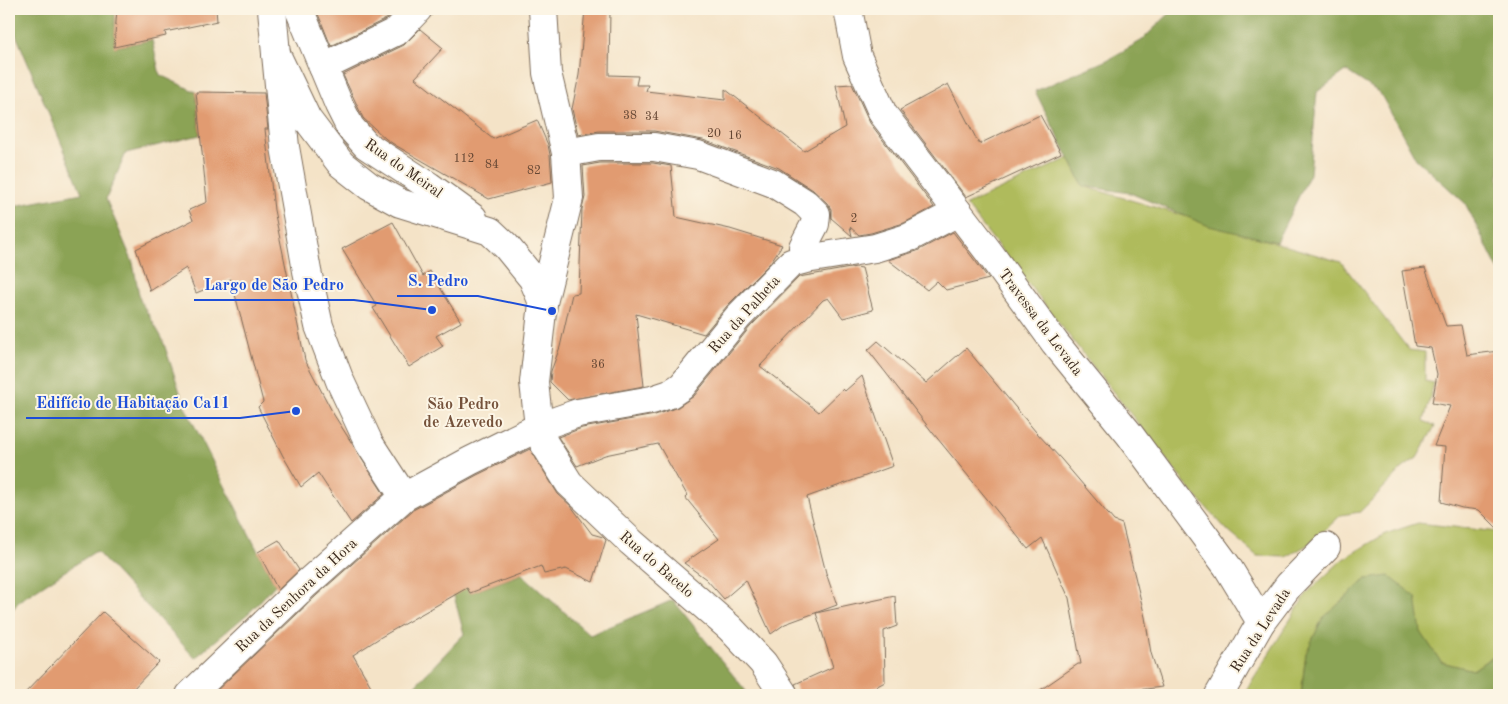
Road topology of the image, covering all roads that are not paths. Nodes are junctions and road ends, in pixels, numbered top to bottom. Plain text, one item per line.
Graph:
1 (272, 9) edge
2 (299, 9) edge
3 (418, 9) edge
4 (543, 9) edge
5 (848, 9) edge
6 (276, 54) junction
7 (323, 67) junction
8 (566, 153) junction
9 (958, 212) junction
10 (490, 231) junction
11 (806, 258) junction
12 (543, 303) junction
13 (539, 427) junction
14 (404, 497) junction
15 (1326, 547) dead end
16 (1261, 622) junction
17 (190, 695) edge
18 (784, 695) edge
19 (1219, 695) edge

1 - 6 street
2 - 7 street, Rua do Meiral
3 - 7 street
4 - 8 street, Rua do Bacelo
5 - 9 street, Travessa da Levada
6 - 10 street
6 - 14 street
7 - 10 street, Rua do Meiral
8 - 11 street
8 - 12 street, Rua do Bacelo
9 - 11 street, Rua da Palheta
9 - 16 street, Travessa da Levada
10 - 12 street, Rua do Meiral
11 - 13 street, Rua da Palheta
12 - 13 street, Rua do Bacelo
13 - 14 street, Rua da Palheta
13 - 18 street, Rua do Bacelo
14 - 17 street, Rua da Senhora da Hora
15 - 16 street, Rua da Levada
16 - 19 street, Rua da Levada

